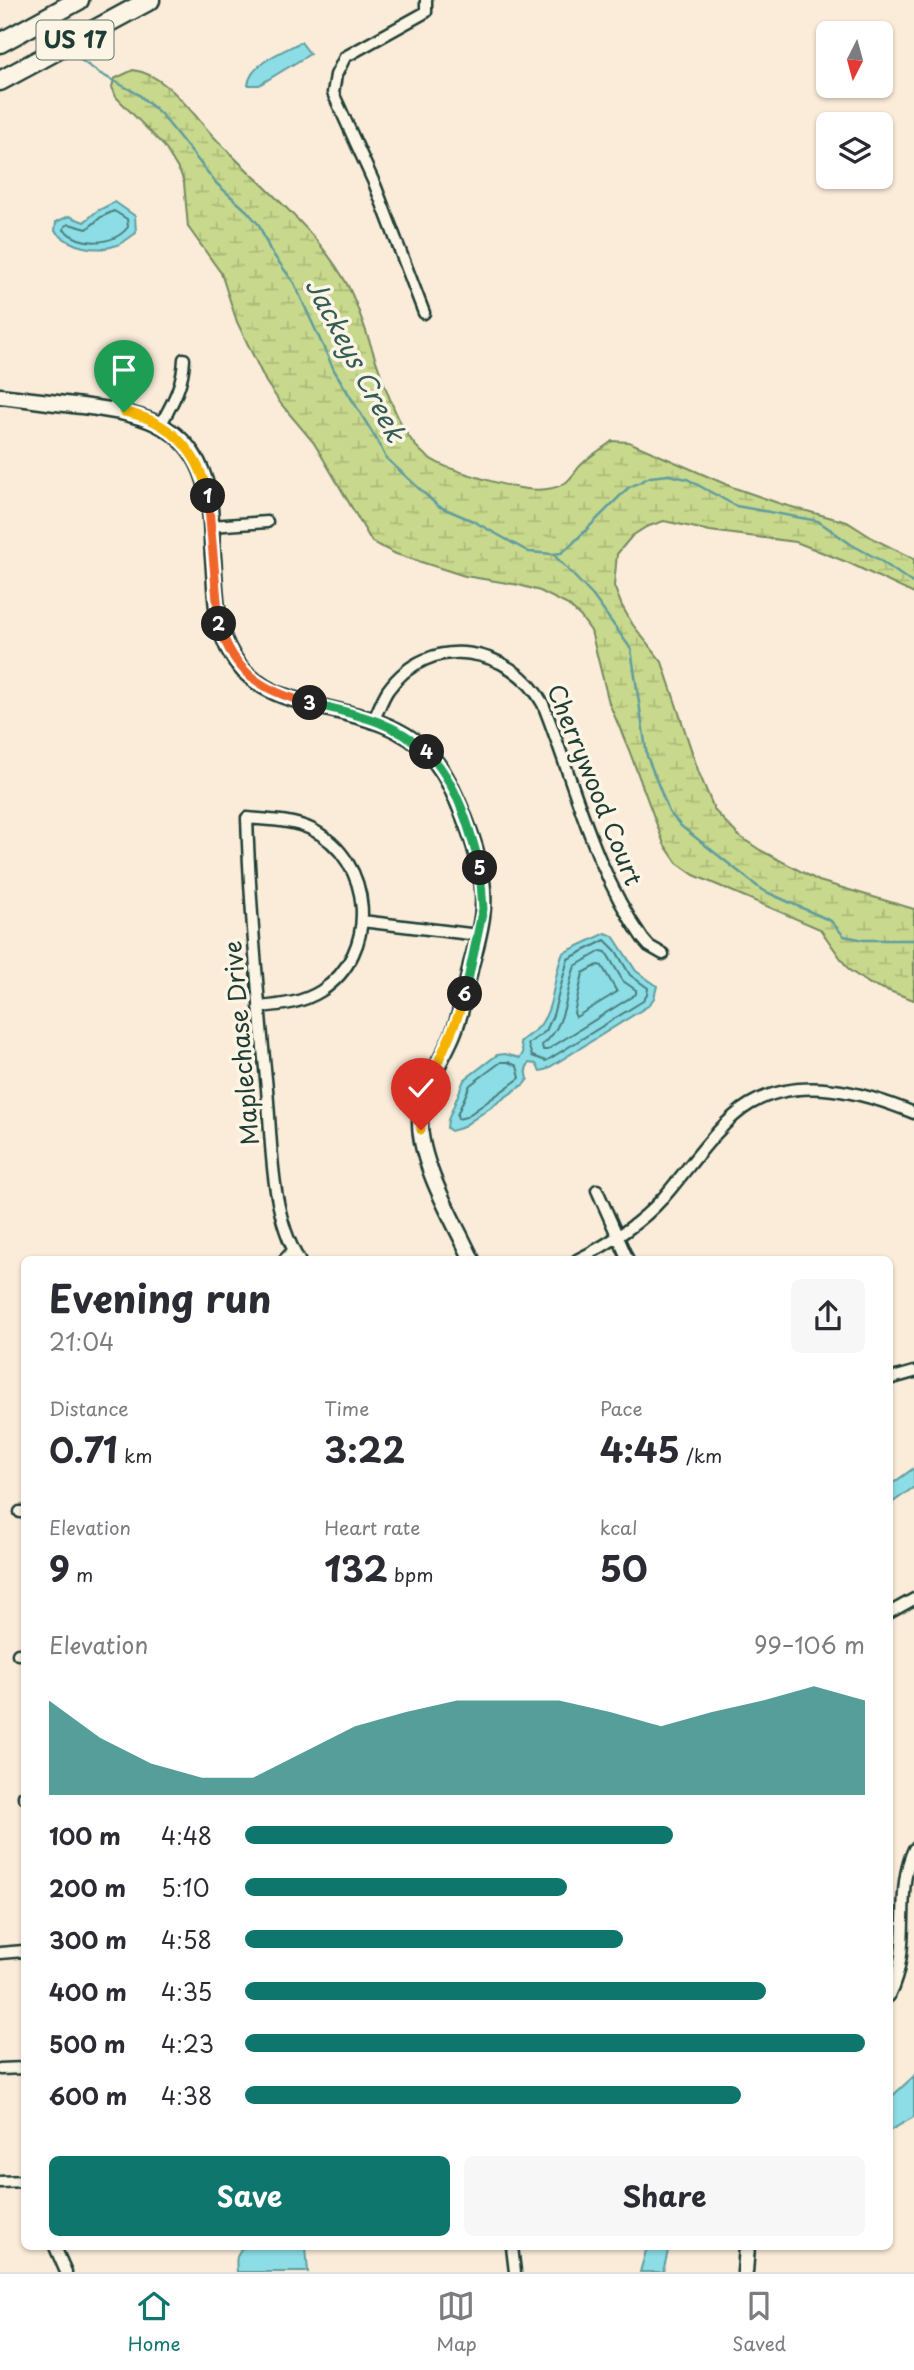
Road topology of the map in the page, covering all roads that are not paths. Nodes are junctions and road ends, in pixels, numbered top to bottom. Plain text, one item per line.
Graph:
1 (79, 0) edge
2 (150, 0) edge
3 (426, 0) edge
4 (0, 43) edge
5 (0, 82) edge
6 (424, 313) dead end
7 (184, 359) dead end
8 (0, 396) edge
9 (161, 424) junction
10 (267, 522) dead end
11 (211, 526) junction
12 (374, 719) junction
13 (362, 921) junction
14 (478, 935) junction
15 (663, 954) dead end
16 (259, 1007) junction
17 (914, 1113) edge
18 (597, 1190) dead end
19 (618, 1238) junction
20 (296, 1256) edge
21 (470, 1256) edge
22 (584, 1256) edge
23 (626, 1256) edge
24 (914, 1372) edge
25 (893, 1378) edge
26 (914, 1599) edge
27 (893, 1611) edge
28 (914, 1849) edge
29 (909, 1939) edge
30 (21, 1951) edge
31 (0, 1954) edge
32 (893, 1987) edge
33 (21, 2068) edge
34 (0, 2069) edge
35 (21, 2181) edge
36 (0, 2182) edge
37 (56, 2250) edge
38 (512, 2250) edge
39 (747, 2250) edge
40 (66, 2272) edge
41 (515, 2272) edge
42 (745, 2272) edge

1 - 4 highway, US 17
2 - 5 highway, US 17
3 - 6 street
7 - 9 street
8 - 9 street
9 - 11 street
10 - 11 street
11 - 12 street
12 - 14 street
12 - 15 street, Cherrywood Court
13 - 14 street
13 - 16 street
13 - 16 street, Maplechase Drive
14 - 21 street
16 - 20 street, Maplechase Drive
17 - 19 street
18 - 19 street
19 - 22 street
19 - 23 street
24 - 25 street
26 - 27 street
28 - 29 street
29 - 32 street
30 - 31 street
33 - 34 street
35 - 36 street
37 - 40 street
38 - 41 street
39 - 42 street

